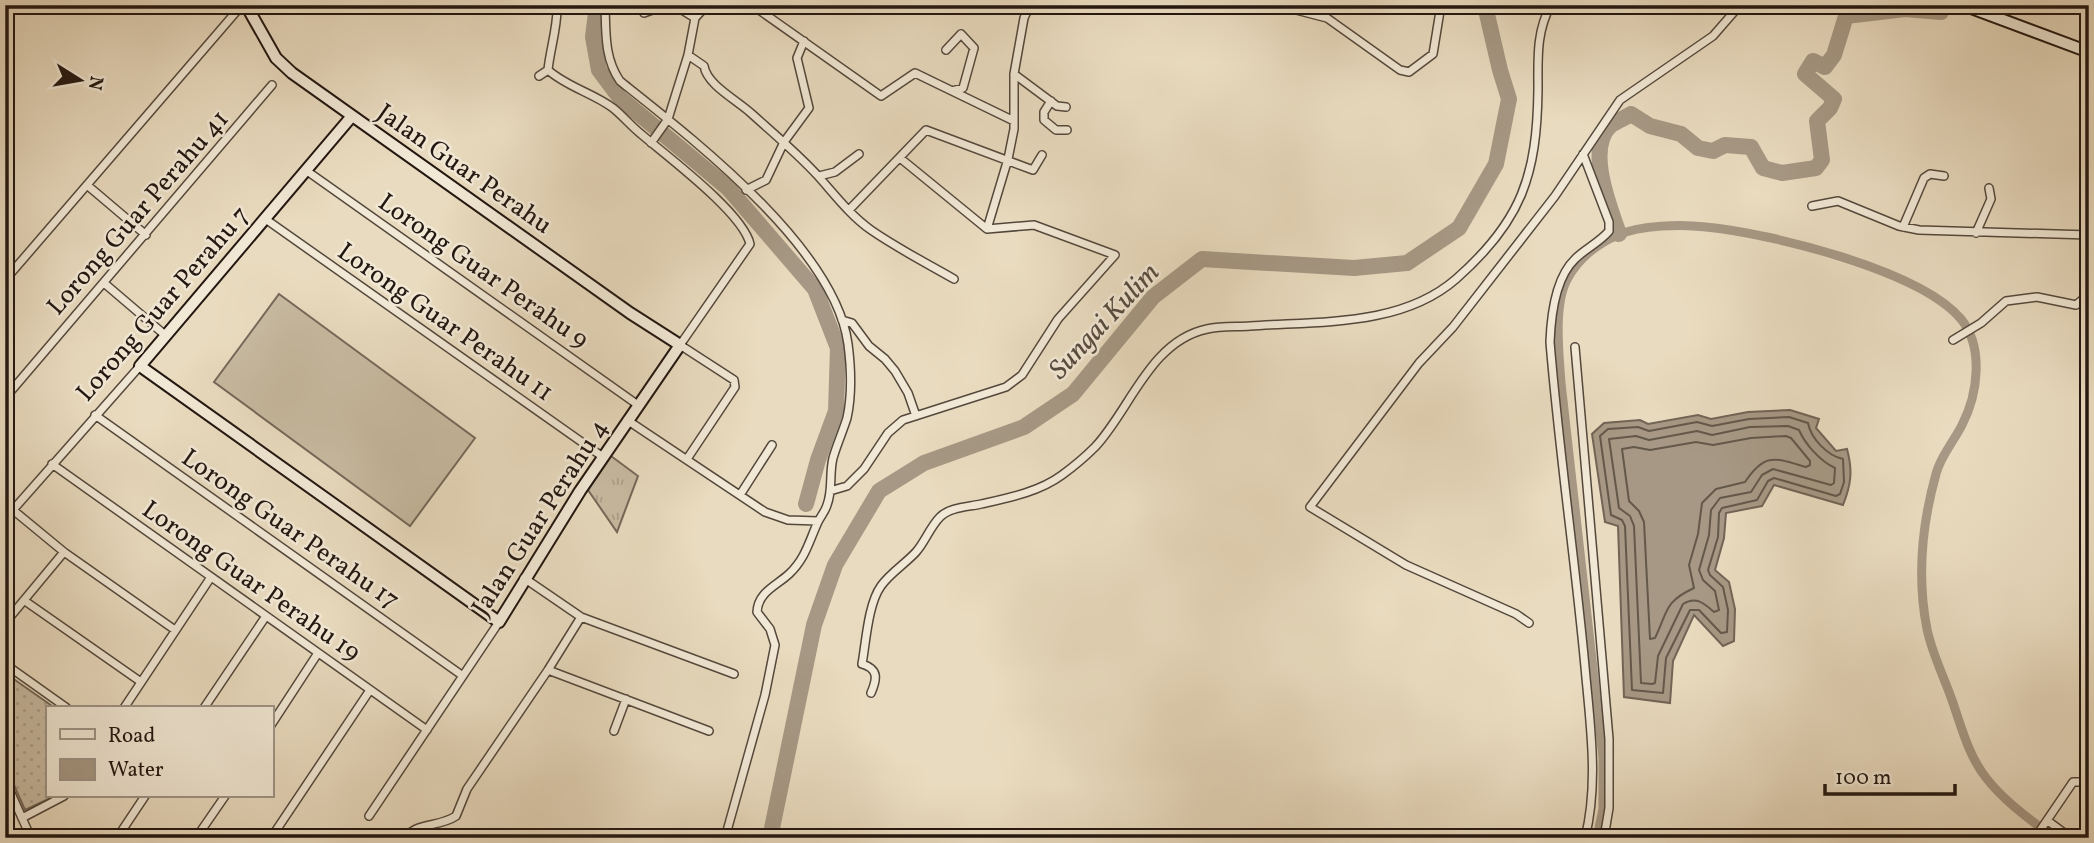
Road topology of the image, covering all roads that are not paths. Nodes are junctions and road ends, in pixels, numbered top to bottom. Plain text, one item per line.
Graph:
1 (244, 5) edge
2 (556, 5) edge
3 (605, 5) edge
4 (666, 5) edge
5 (674, 5) edge
6 (707, 5) edge
7 (752, 5) edge
8 (1030, 5) edge
9 (1277, 5) edge
10 (1441, 5) edge
11 (1552, 5) edge
12 (1740, 5) edge
13 (1965, 6) edge
14 (643, 13) dead end
15 (695, 18) junction
16 (804, 41) junction
17 (946, 50) dead end
18 (2089, 52) edge
19 (688, 55) junction
20 (548, 70) junction
21 (1014, 74) junction
22 (539, 76) dead end
23 (272, 85) dead end
24 (951, 91) junction
25 (1051, 101) junction
26 (1066, 107) dead end
27 (352, 116) junction
28 (667, 120) junction
29 (1014, 121) junction
30 (1067, 130) dead end
31 (652, 141) junction
32 (784, 142) junction
33 (1583, 153) junction
34 (859, 154) dead end
35 (1042, 155) dead end
36 (900, 158) junction
37 (1008, 159) junction
38 (307, 171) junction
39 (819, 176) junction
40 (1944, 176) dead end
41 (87, 185) junction
42 (1989, 188) dead end
43 (746, 190) junction
44 (1812, 206) dead end
45 (849, 210) junction
46 (264, 218) junction
47 (1903, 227) junction
48 (987, 229) junction
49 (1976, 233) junction
50 (146, 235) junction
51 (2089, 235) edge
52 (954, 279) dead end
53 (5, 280) edge
54 (104, 283) junction
55 (2089, 294) edge
56 (842, 320) junction
57 (165, 335) junction
58 (1953, 340) dead end
59 (680, 345) junction
60 (1575, 347) dead end
61 (140, 366) junction
62 (6, 396) edge
63 (638, 405) junction
64 (95, 415) junction
65 (916, 416) junction
66 (627, 421) junction
67 (772, 445) dead end
68 (603, 457) junction
69 (687, 459) junction
70 (52, 464) junction
71 (831, 491) junction
72 (740, 495) junction
73 (13, 510) junction
74 (5, 519) edge
75 (818, 521) junction
76 (64, 552) junction
77 (211, 577) junction
78 (524, 578) junction
79 (25, 601) junction
80 (266, 616) junction
81 (581, 617) junction
82 (499, 622) junction
83 (1529, 623) dead end
84 (5, 624) edge
85 (175, 630) junction
86 (318, 653) junction
87 (5, 664) edge
88 (548, 670) junction
89 (734, 674) dead end
90 (463, 676) junction
91 (141, 682) junction
92 (370, 690) junction
93 (871, 693) dead end
94 (626, 699) junction
95 (64, 706) edge
96 (125, 706) edge
97 (205, 706) edge
98 (273, 722) edge
99 (426, 730) junction
100 (709, 730) dead end
101 (614, 731) dead end
102 (5, 780) edge
103 (2089, 782) edge
104 (60, 798) edge
105 (144, 798) edge
106 (224, 798) edge
107 (369, 816) dead end
108 (22, 817) junction
109 (2048, 821) junction
110 (2037, 834) edge
111 (384, 836) dead end
112 (31, 838) edge
113 (117, 838) edge
114 (196, 838) edge
115 (271, 838) edge
116 (725, 838) edge
117 (1586, 838) edge
118 (1604, 838) edge
119 (2071, 838) edge

1 - 27 street, Jalan Guar Perahu
1 - 41 street
2 - 20 street
3 - 28 street
4 - 14 street
5 - 15 street
6 - 15 street
7 - 16 street
8 - 21 street
9 - 10 street
11 - 93 street
12 - 33 street
13 - 18 street
15 - 19 street
16 - 24 street
16 - 32 street
17 - 24 street
19 - 28 street
19 - 32 street
20 - 22 street
20 - 31 street
21 - 25 street
21 - 29 street
23 - 50 street, Lorong Guar Perahu 41
24 - 29 street
25 - 26 street
25 - 30 street
27 - 38 street, Lorong Guar Perahu 7
27 - 59 street, Jalan Guar Perahu
28 - 31 street
28 - 43 street
29 - 37 street
31 - 59 street, Jalan Guar Perahu 4
32 - 39 street
32 - 43 street
33 - 83 street
33 - 117 street
34 - 39 street
35 - 37 street
36 - 37 street
36 - 45 street
36 - 48 street
37 - 48 street
38 - 46 street, Lorong Guar Perahu 7
38 - 63 street, Lorong Guar Perahu 9
39 - 45 street
40 - 47 street
41 - 50 street
41 - 53 street
42 - 49 street
43 - 56 street
44 - 47 street
45 - 52 street
46 - 57 street, Lorong Guar Perahu 7
46 - 68 street, Lorong Guar Perahu 11
47 - 49 street
48 - 65 street
49 - 51 street
50 - 54 street, Lorong Guar Perahu 41
54 - 57 street
54 - 62 street, Lorong Guar Perahu 41
55 - 58 street
56 - 65 street
56 - 71 street
57 - 61 street, Lorong Guar Perahu 7
59 - 63 street, Jalan Guar Perahu 4
59 - 69 street
60 - 118 street
61 - 64 street, Lorong Guar Perahu 7
61 - 82 street
63 - 66 street, Jalan Guar Perahu 4
64 - 70 street, Lorong Guar Perahu 7
64 - 90 street, Lorong Guar Perahu 17
65 - 71 street
66 - 68 street, Jalan Guar Perahu 4
66 - 69 street
67 - 72 street
68 - 78 street, Jalan Guar Perahu 4
69 - 72 street
70 - 73 street, Lorong Guar Perahu 7
70 - 77 street, Lorong Guar Perahu 19
71 - 75 street
72 - 75 street
73 - 74 street, Lorong Guar Perahu 7
73 - 76 street
75 - 116 street
76 - 79 street
76 - 85 street
77 - 80 street, Lorong Guar Perahu 19
77 - 85 street
78 - 81 street
78 - 82 street, Jalan Guar Perahu 4
79 - 84 street
79 - 91 street
80 - 86 street, Lorong Guar Perahu 19
80 - 97 street
81 - 88 street
81 - 89 street
82 - 90 street, Jalan Guar Perahu 4
85 - 91 street
86 - 92 street, Lorong Guar Perahu 19
86 - 98 street
87 - 95 street
88 - 94 street
88 - 111 street
90 - 99 street, Jalan Guar Perahu 4
91 - 96 street
92 - 99 street, Lorong Guar Perahu 19
92 - 115 street
94 - 100 street
94 - 101 street
99 - 107 street, Jalan Guar Perahu 4
102 - 108 street
103 - 109 street
104 - 108 street
105 - 113 street
106 - 114 street
108 - 112 street
109 - 110 street
109 - 119 street

